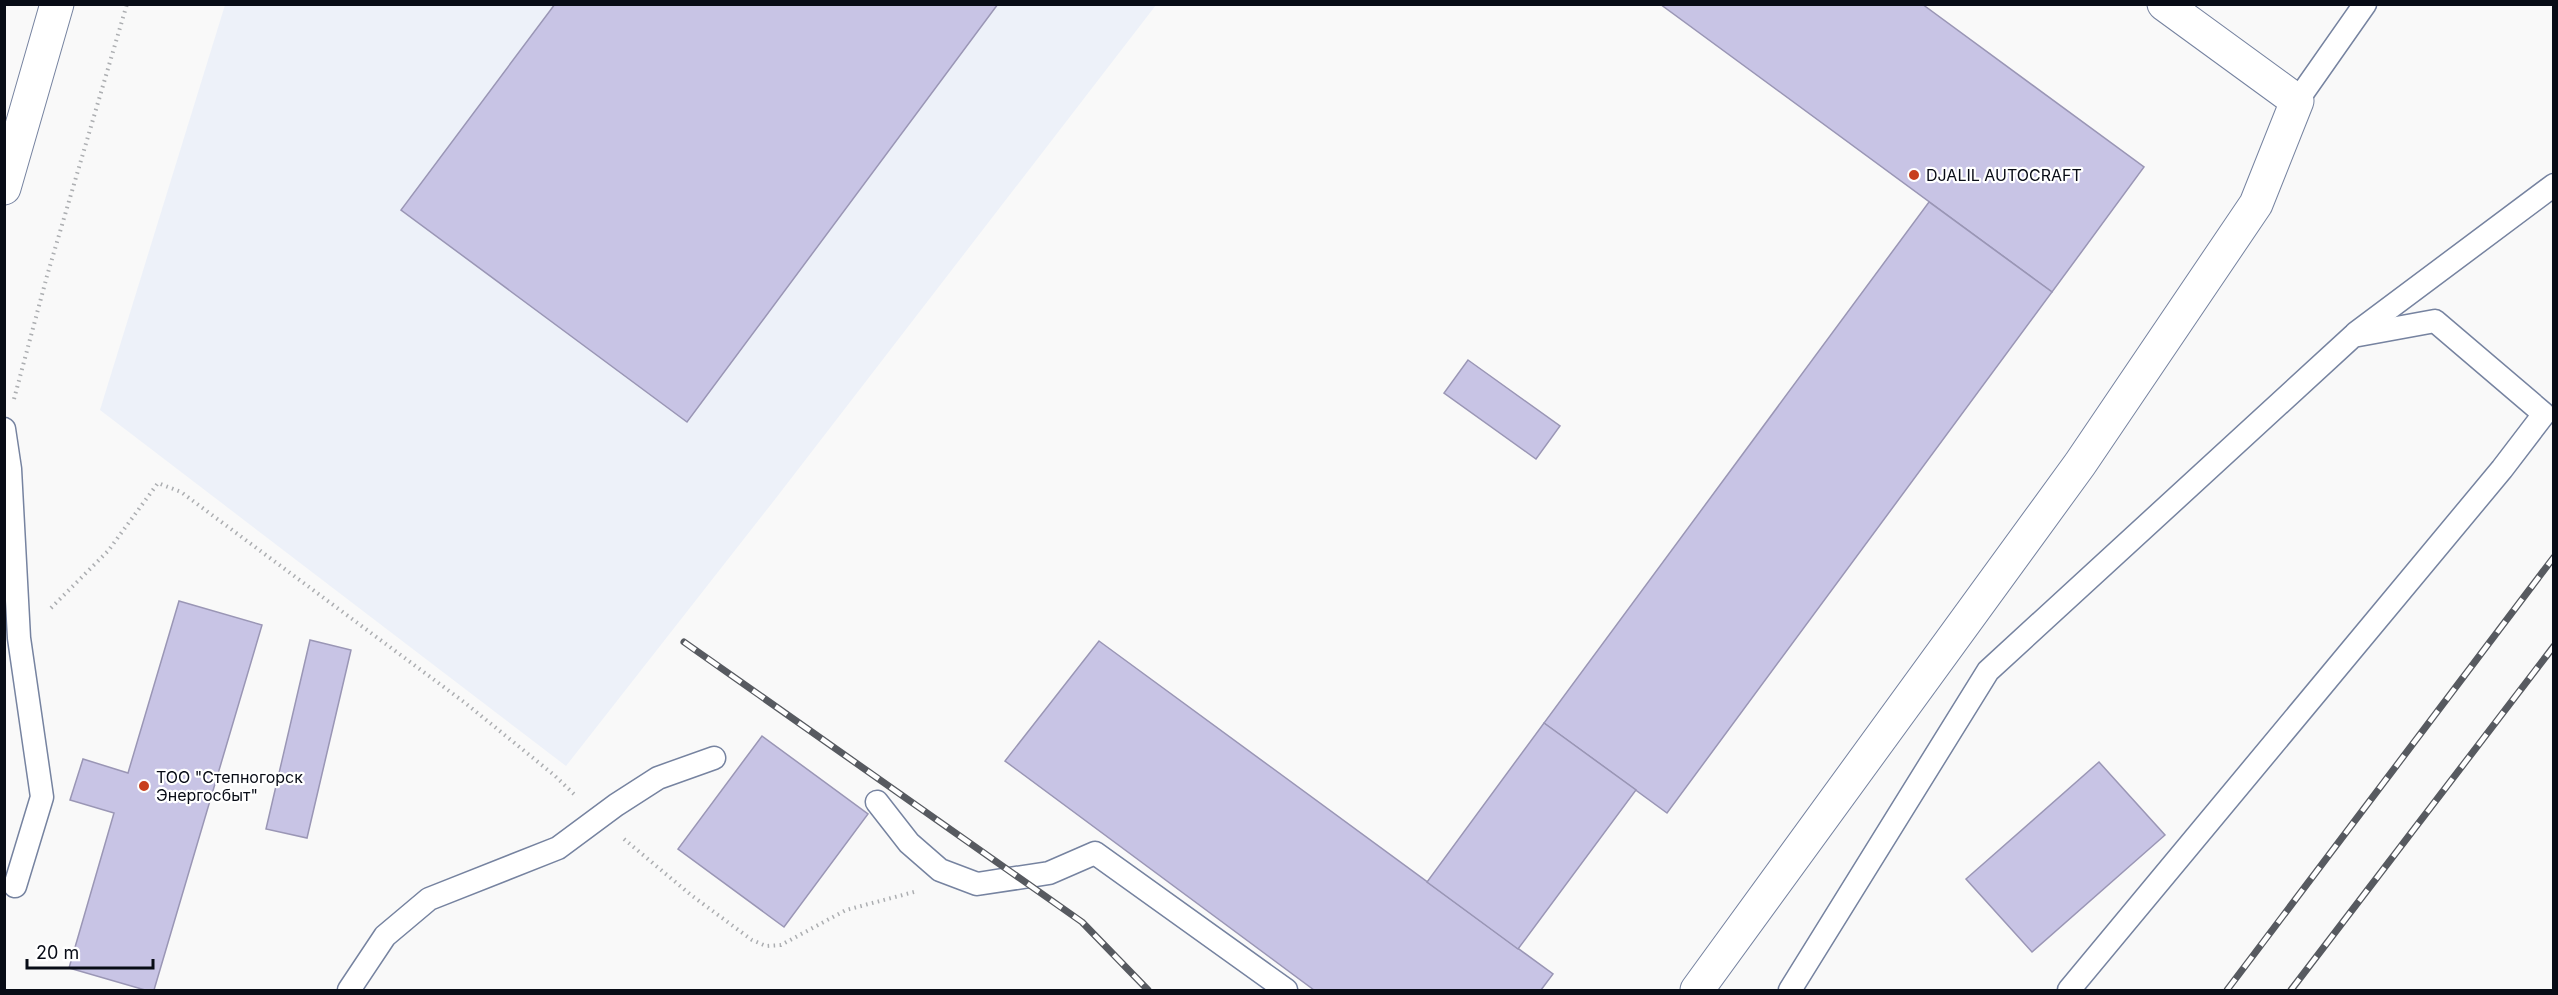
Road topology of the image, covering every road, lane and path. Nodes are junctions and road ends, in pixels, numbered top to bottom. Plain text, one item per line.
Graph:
1 (57, 4) edge
2 (127, 4) edge
3 (2164, 4) edge
4 (2365, 4) edge
5 (2297, 101) junction
6 (2553, 185) edge
7 (4, 188) edge
8 (2353, 336) junction
9 (5, 430) edge
10 (19, 638) junction
11 (714, 758) dead end
12 (877, 802) dead end
13 (599, 817) junction
14 (977, 884) junction
15 (15, 886) dead end
16 (349, 990) edge
17 (1286, 990) edge
18 (1697, 990) edge
19 (1790, 990) edge
20 (2069, 990) edge

1 - 7 street
2 - 9 path
3 - 5 street
4 - 5 lane
5 - 18 street
6 - 8 lane
8 - 19 lane
8 - 20 lane
9 - 10 lane
10 - 13 path
10 - 15 lane
11 - 13 lane
12 - 14 lane
13 - 14 path
13 - 16 lane
14 - 17 lane

